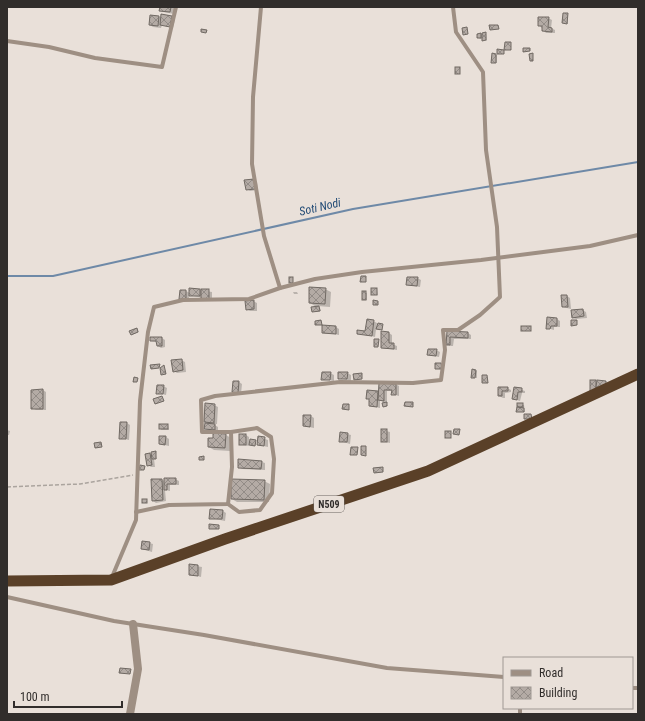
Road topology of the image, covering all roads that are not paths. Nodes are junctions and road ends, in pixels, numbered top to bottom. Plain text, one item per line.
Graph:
1 (176, 7) edge
2 (262, 7) edge
3 (453, 7) edge
4 (7, 41) edge
5 (638, 235) edge
6 (499, 256) junction
7 (280, 288) junction
8 (638, 374) edge
9 (231, 432) junction
10 (228, 504) junction
11 (136, 512) junction
12 (111, 580) junction
13 (7, 581) edge
14 (7, 597) edge
15 (133, 624) junction
16 (503, 678) edge
17 (130, 714) edge

1 - 4 lane
2 - 7 lane
3 - 6 lane
5 - 6 lane
6 - 7 lane
6 - 9 lane
7 - 11 lane
8 - 12 highway, N509
9 - 10 lane
9 - 10 lane
10 - 11 lane
11 - 12 lane
12 - 13 highway, N509
14 - 15 lane
15 - 16 lane
15 - 17 street

